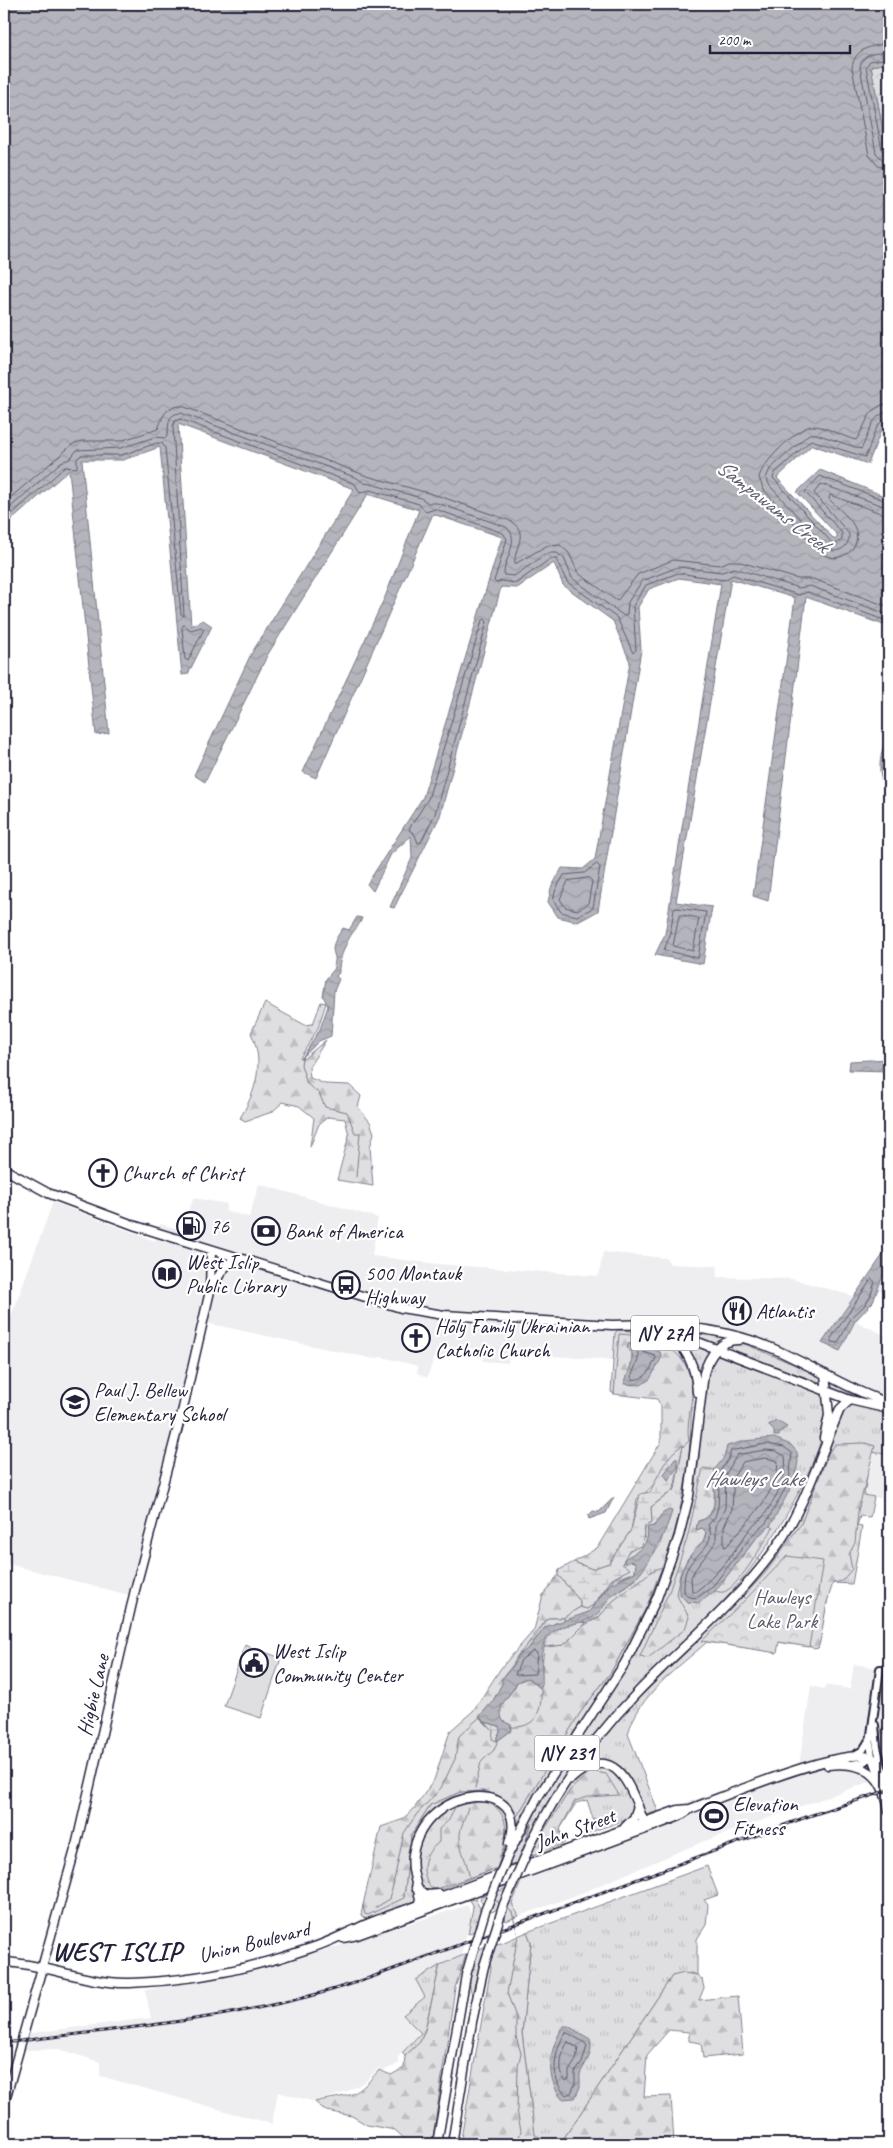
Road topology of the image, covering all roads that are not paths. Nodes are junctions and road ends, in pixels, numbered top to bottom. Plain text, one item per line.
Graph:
1 (4, 1169) edge
2 (210, 1250) junction
3 (221, 1253) junction
4 (239, 1258) junction
5 (209, 1267) junction
6 (222, 1269) junction
7 (210, 1291) junction
8 (612, 1325) junction
9 (664, 1332) junction
10 (736, 1340) junction
11 (755, 1342) junction
12 (716, 1349) junction
13 (731, 1355) junction
14 (825, 1374) junction
15 (828, 1391) junction
16 (850, 1400) junction
17 (889, 1403) edge
18 (889, 1409) edge
19 (696, 1444) junction
20 (730, 1601) junction
21 (880, 1668) dead end
22 (875, 1706) junction
23 (870, 1738) junction
24 (876, 1747) junction
25 (872, 1757) junction
26 (851, 1760) junction
27 (884, 1775) junction
28 (564, 1785) junction
29 (885, 1788) edge
30 (638, 1806) junction
31 (690, 1809) junction
32 (889, 1811) edge
33 (644, 1822) junction
34 (654, 1826) junction
35 (611, 1834) junction
36 (506, 1856) junction
37 (416, 1888) junction
38 (474, 1888) junction
39 (456, 1891) junction
40 (421, 1904) junction
41 (405, 1918) junction
42 (335, 1940) junction
43 (4, 1962) edge
44 (42, 1968) junction
45 (4, 2103) edge
46 (437, 2144) edge
47 (452, 2144) edge

1 - 2 main road, NY 27A
2 - 3 main road, NY 27A
2 - 5 main road, Higbie Lane
3 - 4 main road, NY 27A
3 - 6 main road
4 - 6 main road, Higbie Lane
4 - 8 main road, NY 27A
5 - 6 main road
5 - 7 main road, Higbie Lane
6 - 7 main road, Higbie Lane
7 - 44 main road, Higbie Lane
8 - 9 main road, NY 27A
8 - 11 main road, NY 27A
9 - 12 main road, NY 27A
9 - 19 main road
10 - 11 main road
10 - 12 main road
10 - 13 main road
11 - 14 main road, NY 27A
12 - 13 main road, NY 27A
12 - 19 main road
13 - 15 main road, NY 27A
14 - 15 main road
14 - 17 main road, NY 27A
15 - 16 main road, NY 27A
15 - 20 main road
16 - 18 main road, NY 27A
16 - 20 main road
19 - 36 main road, NY 231
20 - 28 main road, NY 231
21 - 22 street
22 - 23 street
22 - 24 street
23 - 25 street
23 - 26 street
24 - 25 street
24 - 27 street
25 - 26 main road, John Street
25 - 27 main road
25 - 29 street
26 - 29 main road
26 - 31 main road, John Street
27 - 29 main road
28 - 30 main road
28 - 47 main road, NY 231, bridge
29 - 32 main road
30 - 33 main road
30 - 35 main road
31 - 33 main road, John Street
31 - 34 main road, John Street
33 - 34 main road
33 - 35 main road, John Street
34 - 38 main road, John Street
35 - 38 main road, John Street
36 - 37 main road
36 - 46 main road, NY 231, bridge
37 - 39 main road
37 - 40 main road
38 - 39 main road, Union Boulevard
38 - 41 main road, Union Boulevard
39 - 40 main road, Union Boulevard
40 - 41 main road
40 - 42 main road, Union Boulevard
41 - 42 main road, Union Boulevard
42 - 44 main road, Union Boulevard
43 - 44 main road, Union Boulevard
44 - 45 main road, Higbie Lane

